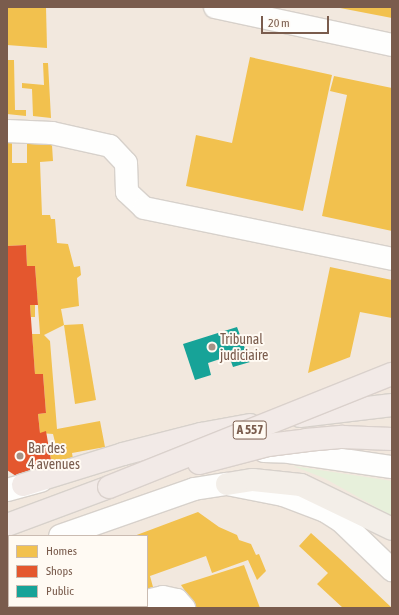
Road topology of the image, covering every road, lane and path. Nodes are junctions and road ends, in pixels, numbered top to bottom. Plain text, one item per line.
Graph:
1 (214, 7) edge
2 (392, 45) edge
3 (7, 131) edge
4 (392, 259) edge
5 (392, 374) edge
6 (392, 405) edge
7 (392, 439) edge
8 (392, 467) edge
9 (227, 484) junction
10 (15, 487) edge
11 (109, 487) junction
12 (7, 525) edge
13 (392, 529) edge
14 (63, 535) edge
15 (392, 570) edge
16 (148, 601) edge
17 (184, 608) edge

1 - 2 street
3 - 4 street
5 - 11 highway, A 557, bridge
6 - 10 highway
7 - 11 highway, bridge
8 - 10 street
9 - 13 main road
9 - 14 street
9 - 15 street
11 - 12 highway, A 557
16 - 17 street

